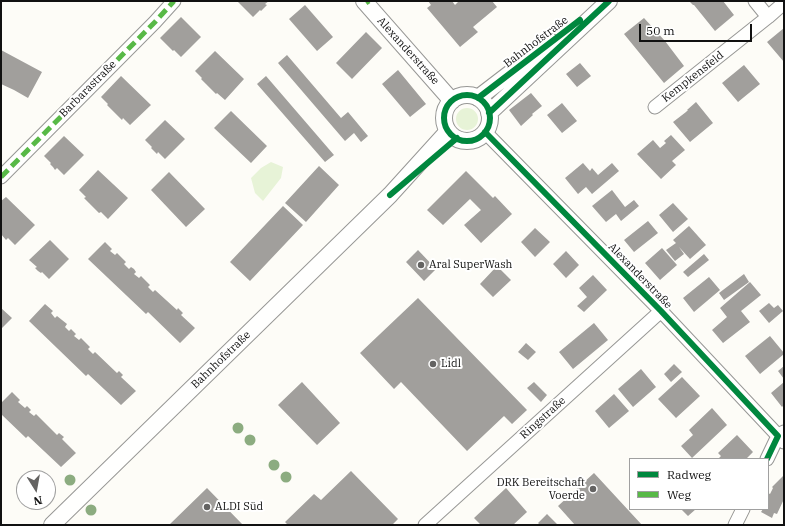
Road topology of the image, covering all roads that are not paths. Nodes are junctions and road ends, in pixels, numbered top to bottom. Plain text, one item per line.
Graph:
1 (174, 1) edge
2 (605, 1) edge
3 (609, 1) edge
4 (755, 1) edge
5 (366, 2) edge
6 (784, 3) edge
7 (768, 17) junction
8 (478, 98) junction
9 (452, 101) junction
10 (655, 107) dead end
11 (489, 113) junction
12 (485, 132) junction
13 (452, 135) junction
14 (1, 177) edge
15 (661, 311) junction
16 (782, 437) edge
17 (768, 458) edge
18 (742, 510) edge
19 (52, 525) edge
20 (426, 525) edge
21 (735, 525) edge

1 - 14 street, Barbarastraße
2 - 8 street, Bahnhofstraße
3 - 11 street, Bahnhofstraße
4 - 7 street
5 - 9 street, Alexanderstraße
6 - 7 street, Kempkensfeld
7 - 10 street, Kempkensfeld
8 - 9 street
8 - 11 street
9 - 13 street
11 - 12 street
12 - 13 street
12 - 15 street, Alexanderstraße
13 - 19 street, Bahnhofstraße
15 - 16 street, Alexanderstraße
15 - 20 street, Ringstraße
16 - 17 street
18 - 21 street

